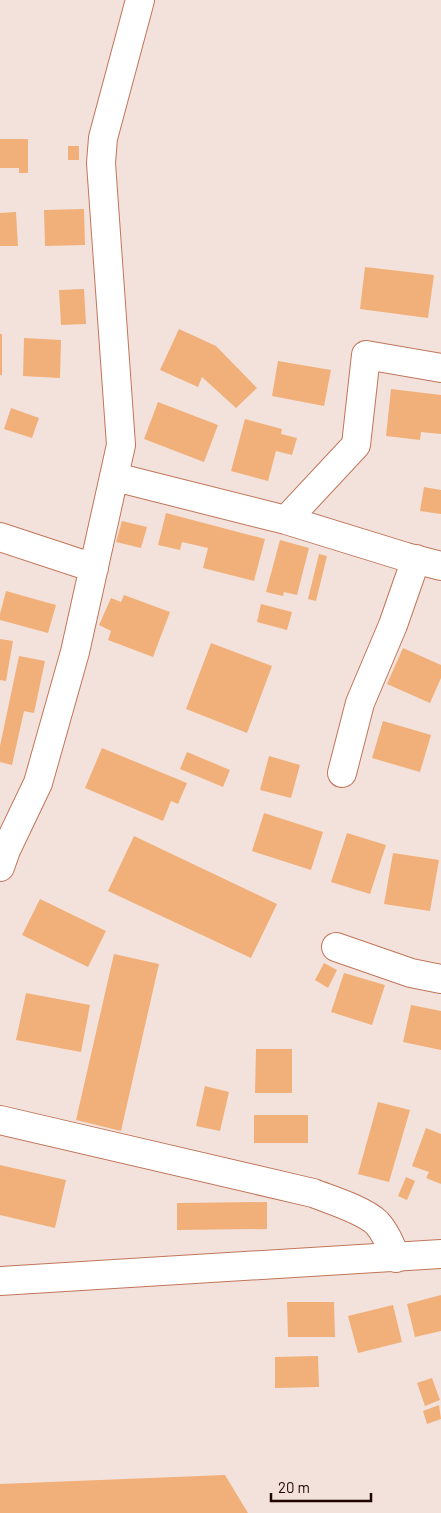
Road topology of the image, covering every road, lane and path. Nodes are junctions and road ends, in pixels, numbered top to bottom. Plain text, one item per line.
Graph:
1 (140, 0) edge
2 (441, 368) edge
3 (115, 477) junction
4 (286, 520) junction
5 (0, 536) edge
6 (428, 563) edge
7 (94, 568) junction
8 (342, 773) dead end
9 (2, 854) edge
10 (336, 947) dead end
11 (441, 979) edge
12 (0, 1120) edge
13 (441, 1254) edge
14 (396, 1258) junction
15 (0, 1281) edge

1 - 3 street
2 - 4 street
3 - 4 street
3 - 7 street
4 - 6 street
5 - 7 street
6 - 8 street
7 - 9 street
10 - 11 street
12 - 14 street
13 - 14 street
14 - 15 street

